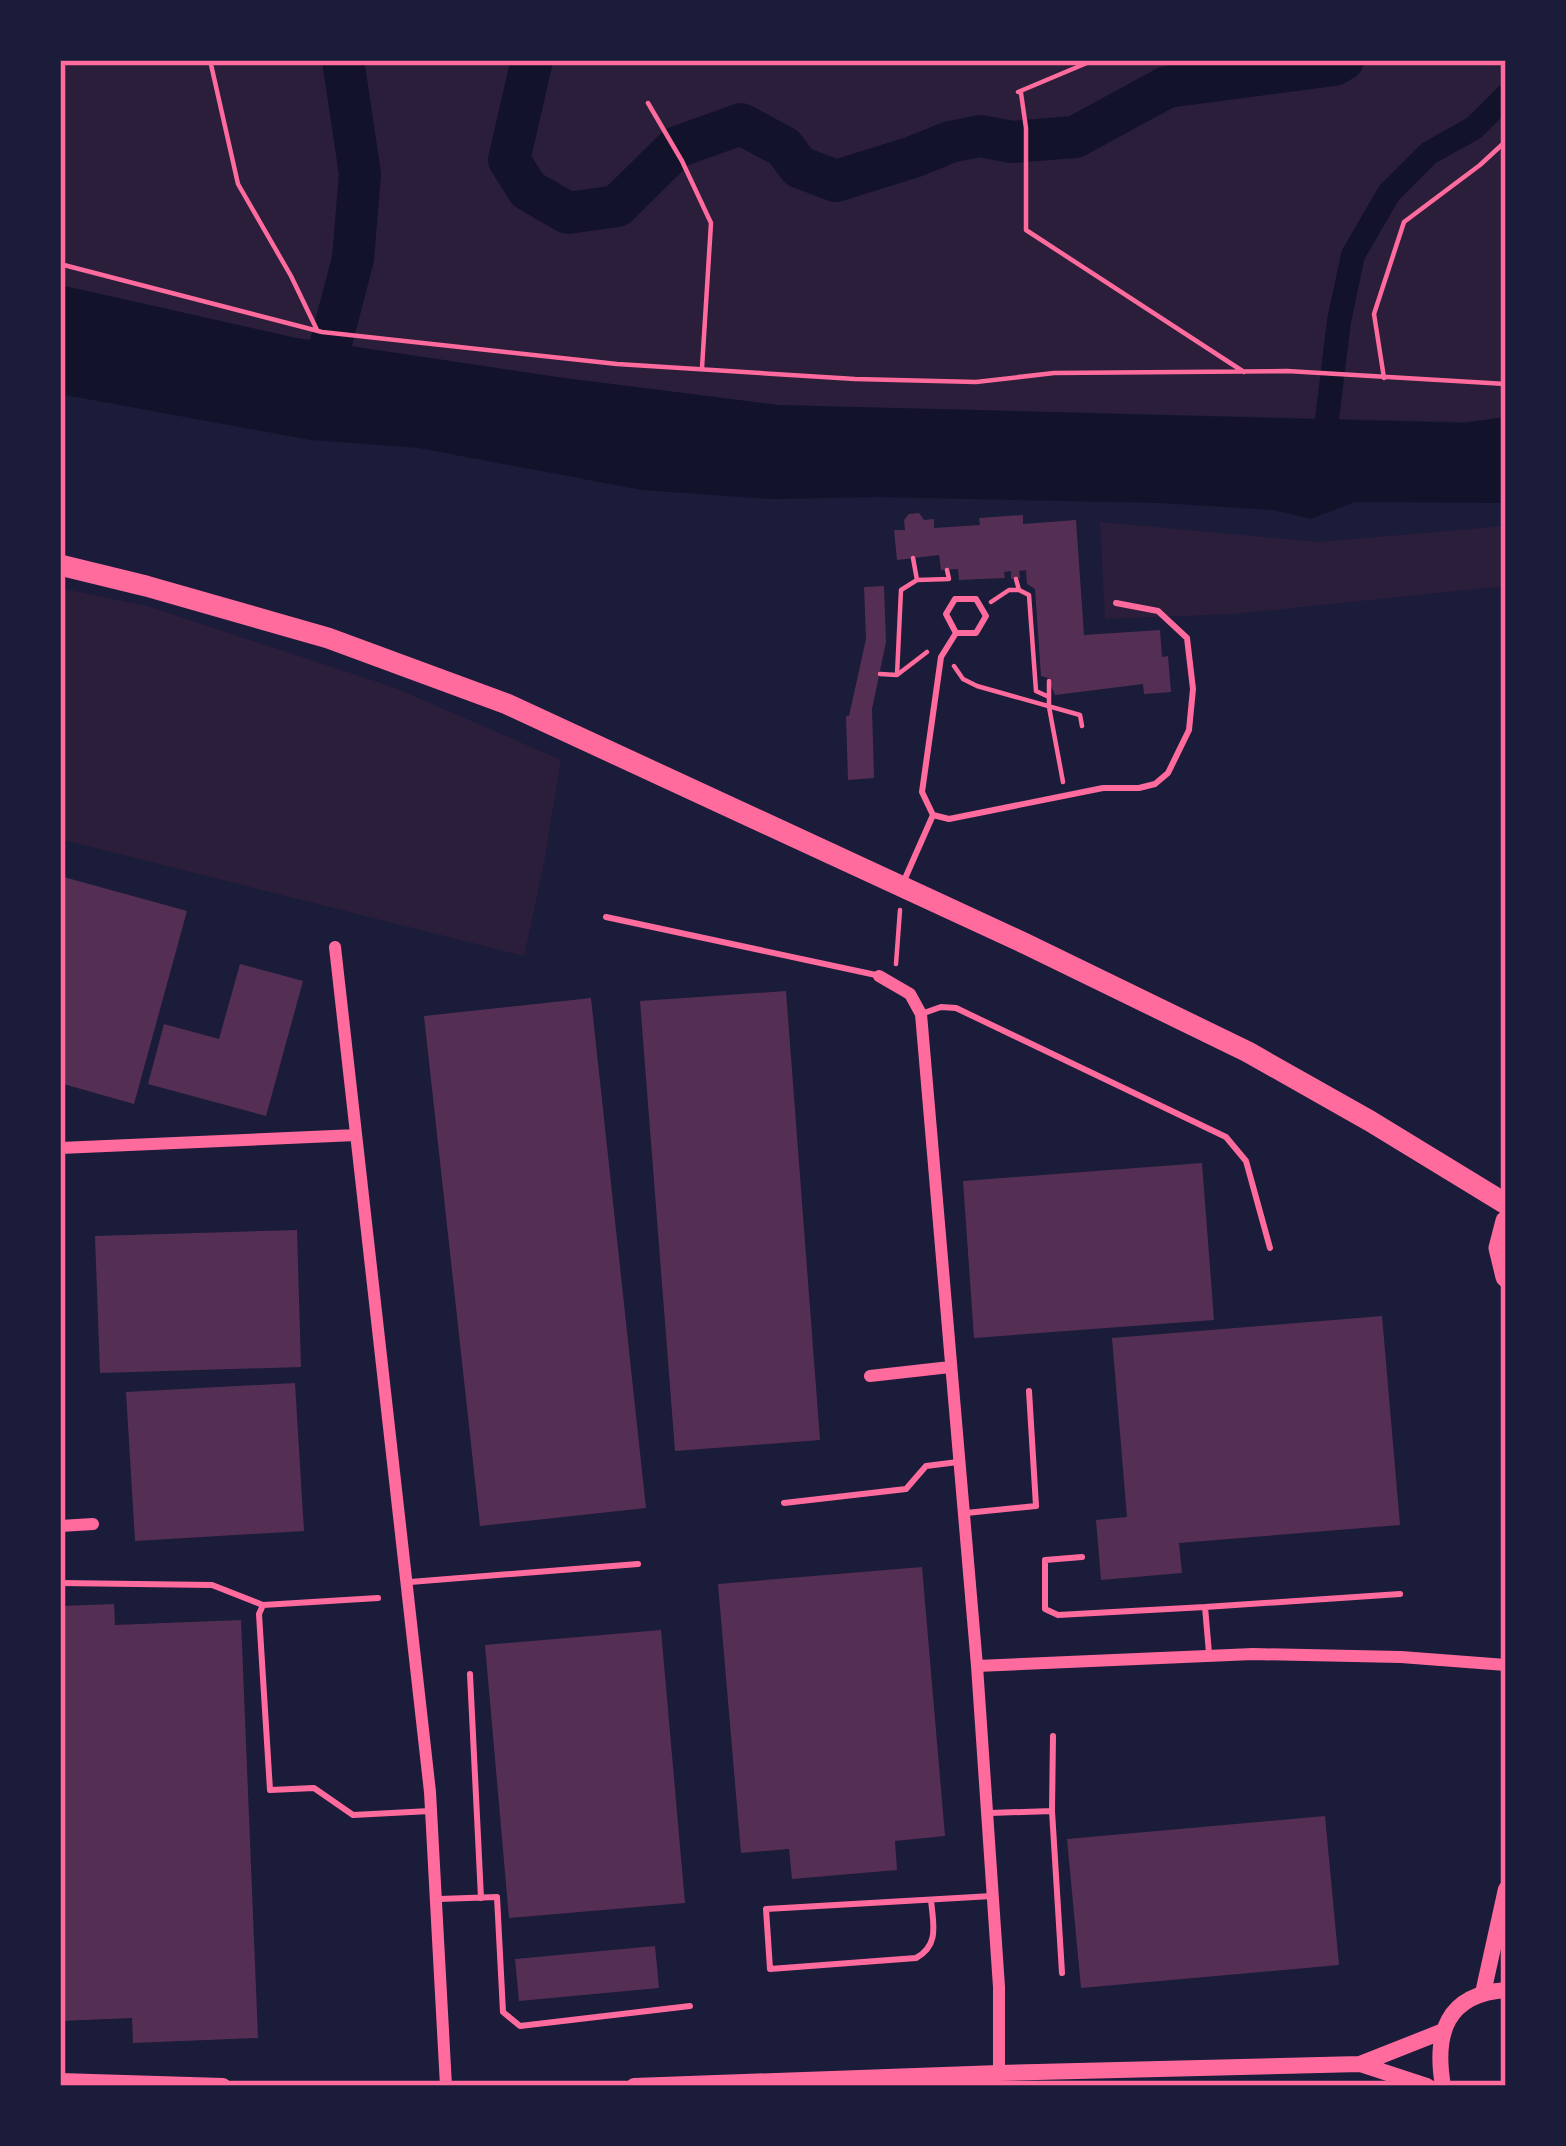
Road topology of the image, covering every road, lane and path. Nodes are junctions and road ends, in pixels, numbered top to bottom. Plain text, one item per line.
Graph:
1 (210, 60) edge
2 (1094, 60) edge
3 (647, 103) dead end
4 (1506, 141) edge
5 (60, 264) edge
6 (320, 331) junction
7 (702, 368) junction
8 (1244, 372) junction
9 (1384, 378) junction
10 (1506, 384) edge
11 (913, 558) dead end
12 (60, 565) edge
13 (947, 570) dead end
14 (1016, 579) dead end
15 (917, 580) junction
16 (1019, 590) junction
17 (1116, 603) dead end
18 (981, 608) junction
19 (956, 633) junction
20 (947, 644) junction
21 (880, 674) dead end
22 (897, 676) junction
23 (1048, 681) dead end
24 (1049, 697) junction
25 (1048, 707) junction
26 (1082, 726) dead end
27 (1065, 796) junction
28 (932, 814) junction
29 (902, 886) junction
30 (606, 917) dead end
31 (335, 947) dead end
32 (879, 976) joint
33 (895, 983) junction
34 (921, 1014) junction
35 (356, 1136) junction
36 (60, 1148) edge
37 (1506, 1204) edge
38 (1506, 1221) edge
39 (1270, 1248) dead end
40 (1506, 1277) edge
41 (950, 1367) junction
42 (869, 1376) dead end
43 (1029, 1391) dead end
44 (958, 1462) junction
45 (784, 1503) dead end
46 (963, 1513) junction
47 (93, 1524) dead end
48 (60, 1526) edge
49 (1082, 1557) dead end
50 (638, 1564) dead end
51 (406, 1582) junction
52 (60, 1583) edge
53 (1400, 1594) dead end
54 (378, 1598) dead end
55 (263, 1605) junction
56 (1205, 1607) junction
57 (1210, 1656) junction
58 (1506, 1665) edge
59 (977, 1666) junction
60 (470, 1674) dead end
61 (1053, 1736) dead end
62 (430, 1810) junction
63 (1052, 1810) junction
64 (987, 1813) junction
65 (1506, 1889) edge
66 (992, 1896) junction
67 (482, 1898) junction
68 (435, 1899) junction
69 (932, 1900) junction
70 (1062, 1973) dead end
71 (1506, 1990) edge
72 (1483, 1993) junction
73 (690, 2006) dead end
74 (1442, 2032) junction
75 (1360, 2064) junction
76 (999, 2073) junction
77 (60, 2081) edge
78 (223, 2086) edge
79 (446, 2086) edge
80 (634, 2086) edge
81 (1427, 2086) edge
82 (1443, 2086) edge

1 - 6 path
2 - 8 path
3 - 7 path
4 - 9 path
5 - 6 path
6 - 7 path
7 - 8 path
8 - 9 path
9 - 10 path
11 - 15 path
12 - 29 main road
13 - 15 path
14 - 16 path
15 - 22 path
16 - 18 path
16 - 24 path
17 - 27 lane
18 - 19 lane
18 - 19 lane
19 - 20 lane
20 - 22 path
20 - 25 path
20 - 28 lane
21 - 22 path
23 - 24 path
24 - 25 path
25 - 26 path
25 - 27 path
27 - 28 lane
28 - 29 lane
29 - 33 path
29 - 37 main road
30 - 32 lane
31 - 35 street
32 - 33 street
33 - 34 street
34 - 39 lane
34 - 41 street
35 - 36 street
35 - 51 street
38 - 40 main road
41 - 42 street
41 - 44 street
43 - 46 lane
44 - 45 lane
44 - 46 street
46 - 59 street
47 - 48 street
49 - 56 lane
50 - 51 lane
51 - 62 street
52 - 55 lane
53 - 56 lane
54 - 55 lane
55 - 62 lane
56 - 57 lane
57 - 58 street
57 - 59 street
59 - 64 street
60 - 67 lane
61 - 63 lane
62 - 68 street
63 - 64 lane
63 - 70 lane
64 - 66 street
65 - 72 street
66 - 69 lane
66 - 76 street
67 - 68 lane
67 - 73 lane
68 - 79 street
69 - 69 lane
71 - 72 street
72 - 74 street
74 - 75 street
74 - 82 street
75 - 76 street
75 - 81 street
76 - 80 street
77 - 78 street

